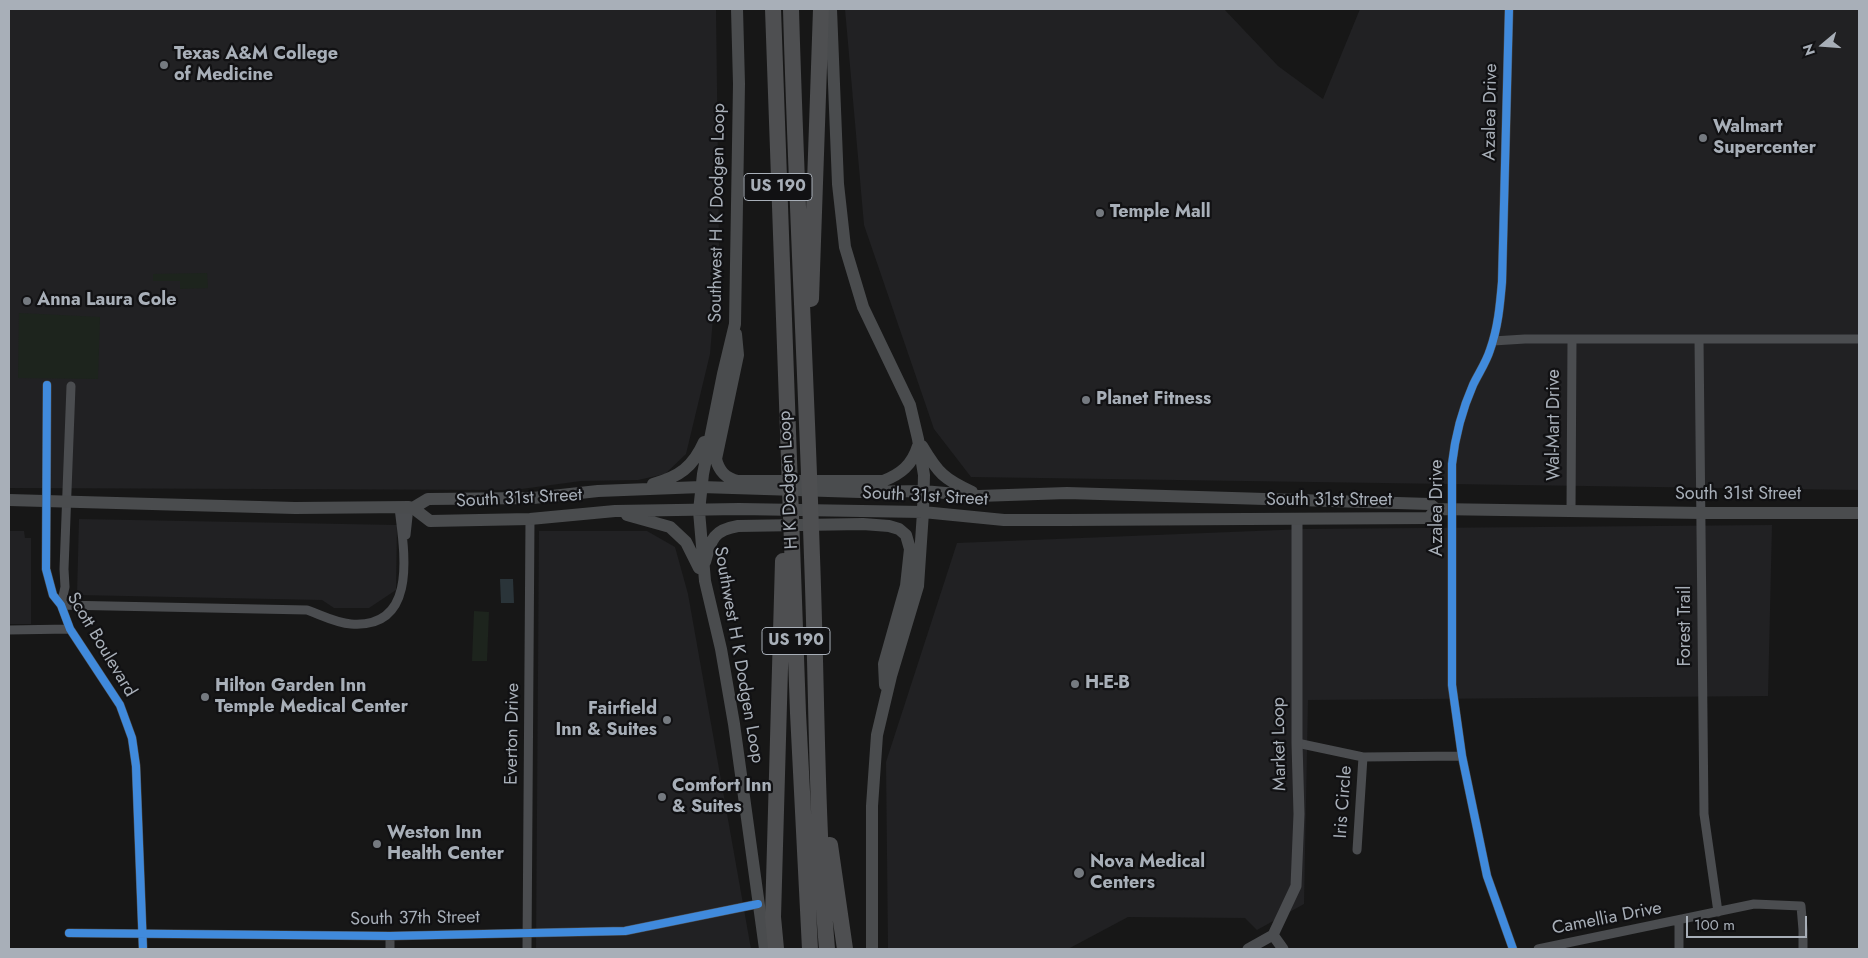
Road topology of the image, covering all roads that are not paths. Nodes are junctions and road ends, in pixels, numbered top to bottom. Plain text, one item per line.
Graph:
1 (736, 9) edge
2 (772, 9) edge
3 (791, 9) edge
4 (821, 9) edge
5 (831, 9) edge
6 (1508, 9) edge
7 (735, 324) junction
8 (786, 332) junction
9 (1572, 339) junction
10 (1699, 339) junction
11 (1859, 339) edge
12 (1493, 341) junction
13 (47, 384) dead end
14 (71, 386) dead end
15 (714, 416) junction
16 (919, 442) junction
17 (738, 485) junction
18 (860, 486) junction
19 (701, 487) junction
20 (598, 491) junction
21 (923, 492) junction
22 (979, 496) junction
23 (9, 500) edge
24 (46, 500) junction
25 (67, 501) junction
26 (407, 508) junction
27 (1436, 509) junction
28 (1452, 510) junction
29 (615, 511) junction
30 (699, 511) junction
31 (1572, 511) junction
32 (923, 512) junction
33 (1702, 513) junction
34 (1859, 513) edge
35 (862, 517) junction
36 (530, 519) junction
37 (1297, 519) junction
38 (812, 558) junction
39 (704, 575) junction
40 (61, 606) junction
41 (70, 629) junction
42 (9, 630) edge
43 (815, 696) junction
44 (886, 698) junction
45 (1297, 743) junction
46 (1462, 756) junction
47 (1363, 757) junction
48 (1357, 850) dead end
49 (758, 904) junction
50 (1718, 912) junction
51 (1679, 921) junction
52 (69, 932) dead end
53 (143, 932) junction
54 (527, 933) junction
55 (1273, 935) junction
56 (390, 936) junction
57 (143, 949) edge
58 (390, 949) edge
59 (527, 949) edge
60 (765, 949) edge
61 (776, 949) edge
62 (810, 949) edge
63 (827, 949) edge
64 (844, 949) edge
65 (872, 949) edge
66 (1248, 949) edge
67 (1283, 949) edge
68 (1513, 949) edge
69 (1538, 949) edge
70 (1679, 949) edge
71 (1803, 949) edge

1 - 7 main road, Southwest H K Dodgen Loop
2 - 8 highway, H K Dodgen Loop / US 190
3 - 38 highway, H K Dodgen Loop / US 190
4 - 38 highway
5 - 16 main road
6 - 12 street, Azalea Drive
7 - 15 main road, Southwest H K Dodgen Loop
7 - 17 main road
8 - 61 highway
8 - 62 highway, H K Dodgen Loop / US 190
9 - 10 street
9 - 12 street
9 - 31 street, Wal-Mart Drive
10 - 11 street
10 - 33 street, Forest Trail
12 - 28 street, Azalea Drive
13 - 24 street, Scott Boulevard
14 - 25 street, Scott Boulevard
15 - 19 main road, Southwest H K Dodgen Loop
15 - 20 main road
16 - 18 main road
16 - 21 main road
16 - 22 main road
17 - 18 main road, South 31st Street
17 - 19 main road, South 31st Street
18 - 21 main road, South 31st Street
19 - 20 main road, South 31st Street
19 - 30 main road, Southwest H K Dodgen Loop
20 - 26 main road, South 31st Street
21 - 22 main road, South 31st Street
21 - 32 main road
22 - 27 main road, South 31st Street
23 - 24 main road, South 31st Street
24 - 25 main road, South 31st Street
24 - 40 street, Scott Boulevard
25 - 26 main road, South 31st Street
25 - 40 street, Scott Boulevard
26 - 36 main road, South 31st Street
26 - 40 street
27 - 28 main road, South 31st Street
27 - 37 main road, South 31st Street
28 - 31 main road, South 31st Street
28 - 46 street, Azalea Drive
29 - 30 main road, South 31st Street
29 - 36 main road, South 31st Street
29 - 39 main road
30 - 35 main road, South 31st Street
30 - 39 main road, Southwest H K Dodgen Loop
31 - 33 main road, South 31st Street
32 - 35 main road, South 31st Street
32 - 37 main road, South 31st Street
32 - 44 main road
33 - 34 main road, South 31st Street
33 - 50 street, Forest Trail
35 - 39 main road
35 - 44 main road
36 - 54 street, Everton Drive
37 - 45 street, Market Loop
38 - 43 highway, H K Dodgen Loop / US 190
39 - 49 main road, Southwest H K Dodgen Loop
40 - 41 street, Scott Boulevard
41 - 42 street
41 - 53 street, Scott Boulevard
43 - 63 highway, H K Dodgen Loop / US 190
43 - 64 highway
44 - 65 main road
45 - 47 street
45 - 55 street, Market Loop
46 - 47 street
46 - 68 street, Azalea Drive
47 - 48 street, Iris Circle
49 - 54 street, South 37th Street
49 - 60 main road, Southwest H K Dodgen Loop
50 - 51 street, Camellia Drive
50 - 71 street, Camellia Drive
51 - 69 street, Camellia Drive
51 - 70 street
52 - 53 street, South 37th Street
53 - 56 street, South 37th Street
53 - 57 street, Scott Boulevard
54 - 56 street, South 37th Street
54 - 59 street, Everton Drive
55 - 66 street
55 - 67 street
56 - 58 street

